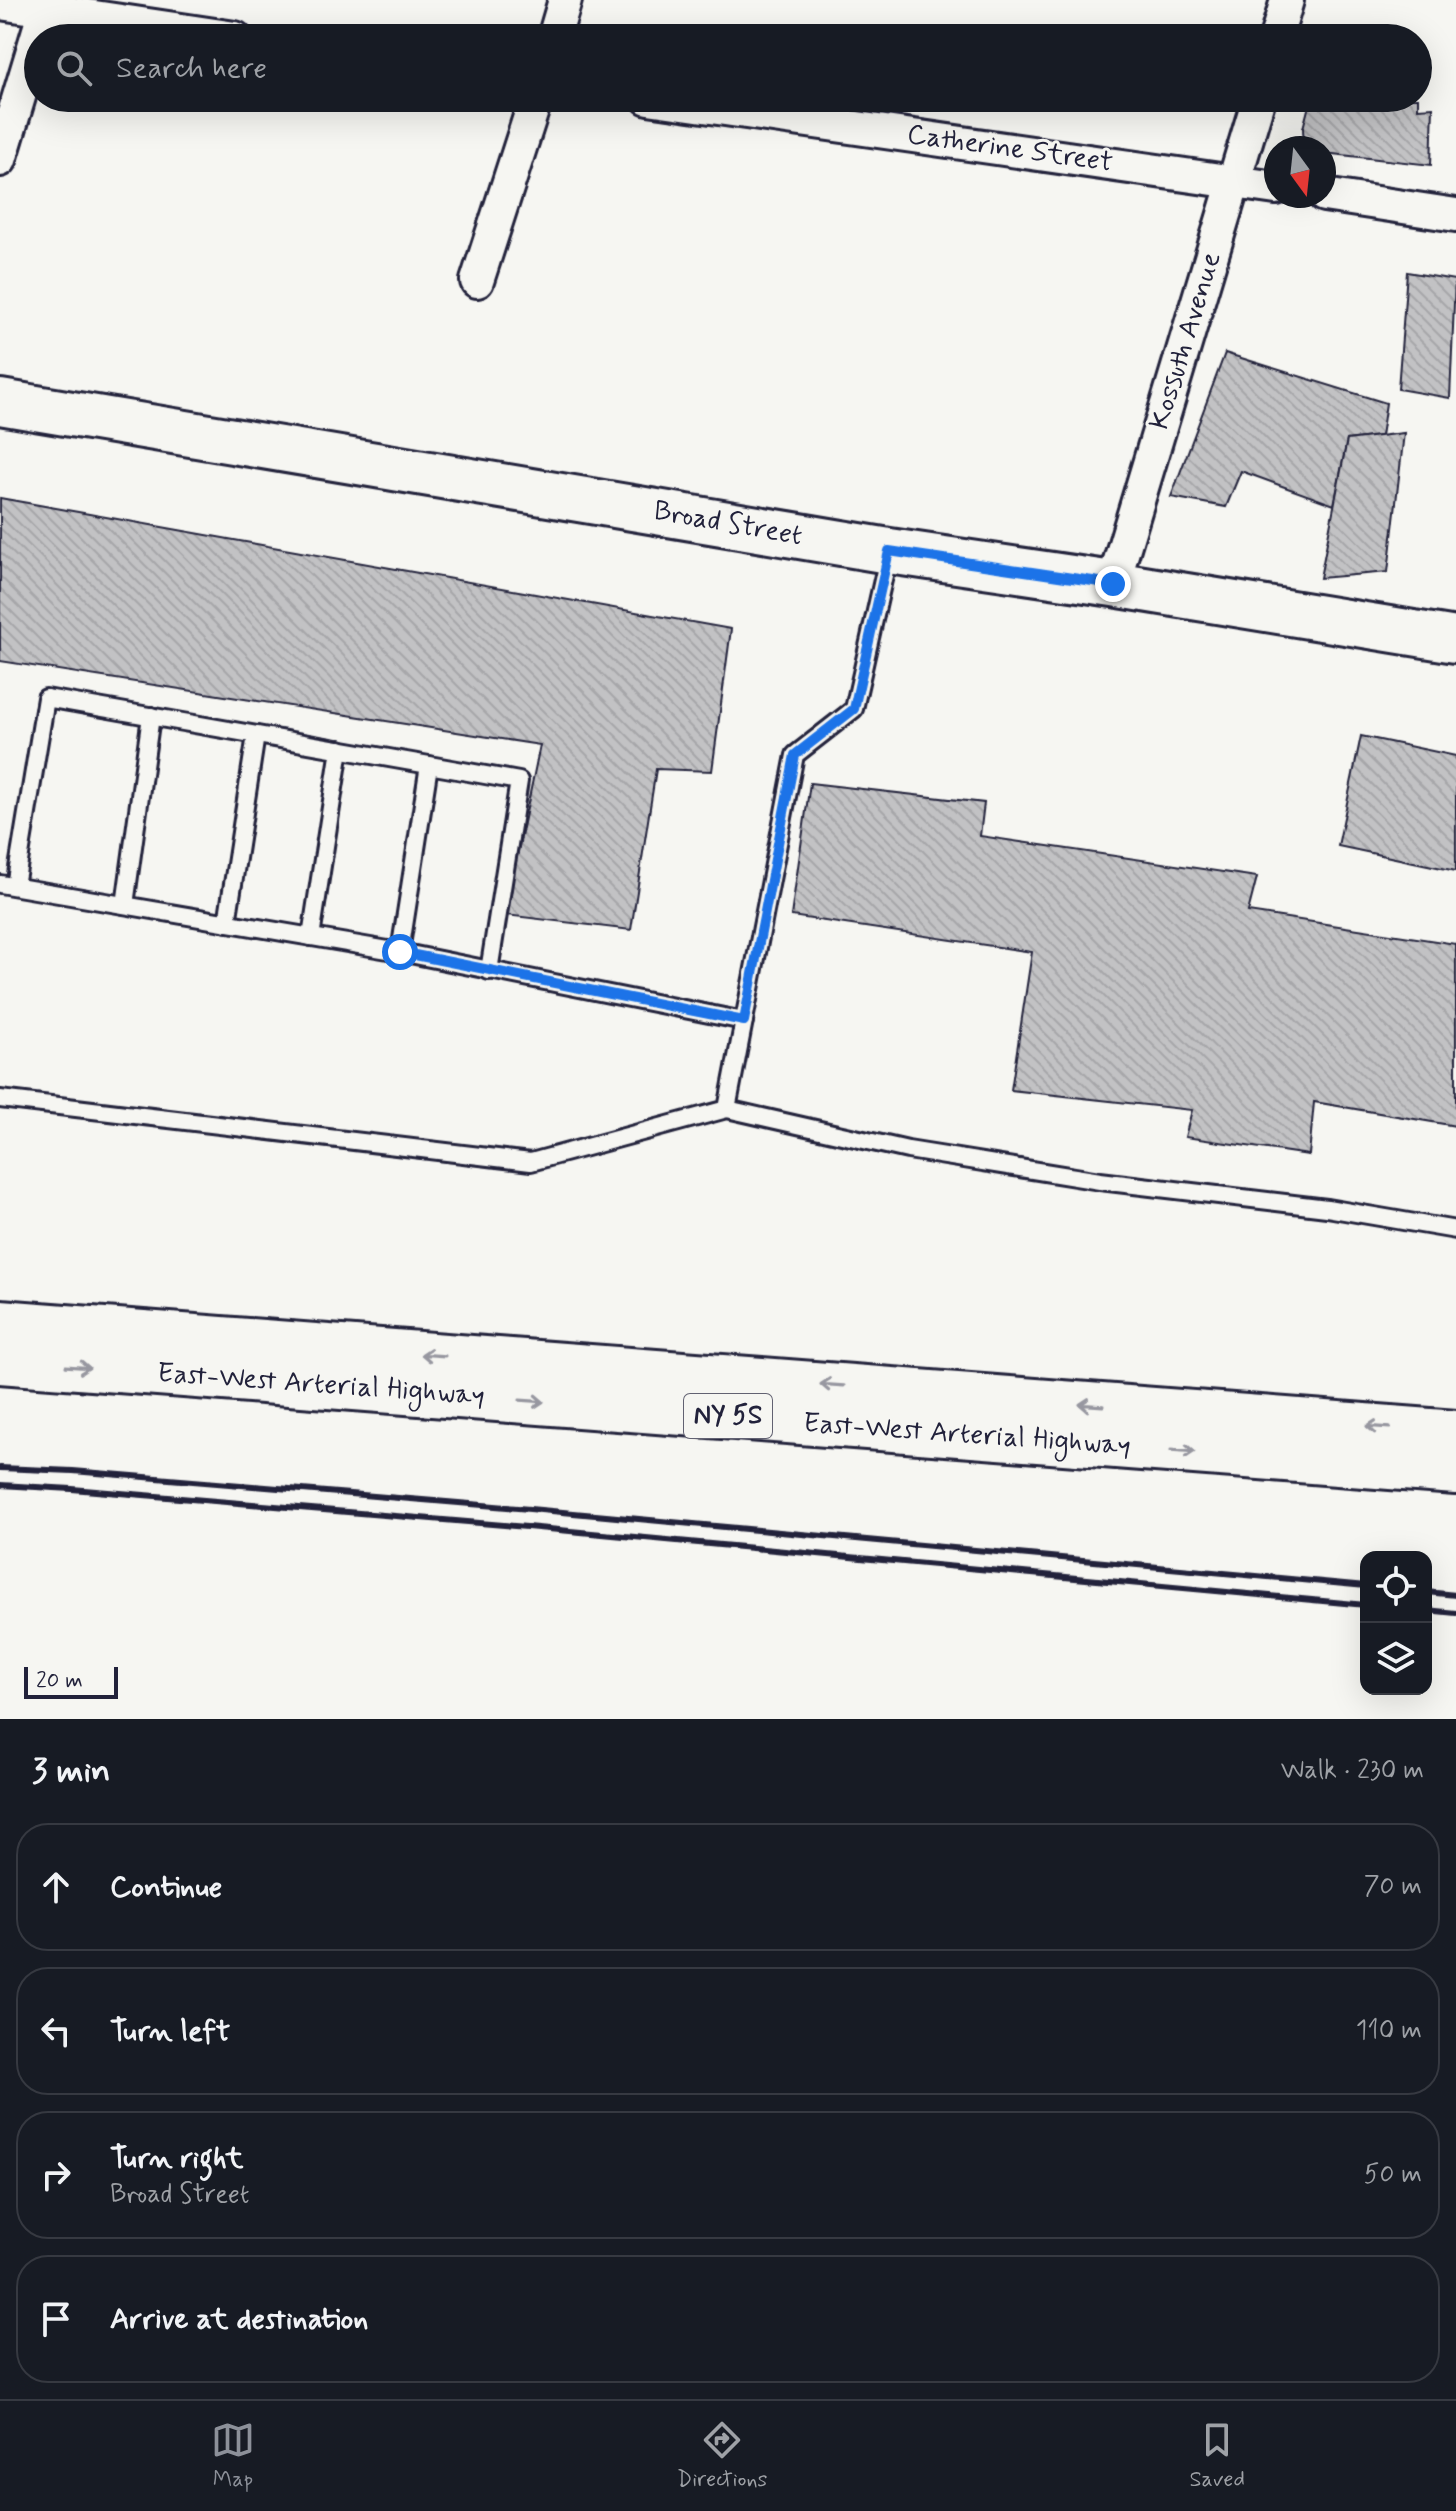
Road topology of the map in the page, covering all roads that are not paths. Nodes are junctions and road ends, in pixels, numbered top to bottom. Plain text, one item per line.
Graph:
1 (565, 0) edge
2 (1287, 0) edge
3 (0, 3) edge
4 (47, 5) edge
5 (155, 24) edge
6 (558, 24) edge
7 (1280, 24) edge
8 (24, 81) edge
9 (531, 112) edge
10 (747, 112) edge
11 (1255, 112) edge
12 (0, 160) edge
13 (1234, 181) junction
14 (1264, 186) edge
15 (1336, 197) edge
16 (1456, 215) edge
17 (477, 281) dead end
18 (0, 402) edge
19 (889, 551) junction
20 (1113, 584) junction
21 (1456, 640) edge
22 (151, 716) junction
23 (256, 735) junction
24 (340, 749) junction
25 (429, 765) junction
26 (8, 885) edge
27 (125, 905) junction
28 (227, 923) junction
29 (311, 937) junction
30 (400, 952) junction
31 (489, 971) junction
32 (744, 1021) junction
33 (0, 1099) edge
34 (727, 1109) junction
35 (1456, 1230) edge
36 (0, 1322) edge
37 (0, 1361) edge
38 (1456, 1433) edge
39 (1456, 1472) edge

1 - 6 street
2 - 7 street
3 - 4 street
4 - 5 street
8 - 12 street
9 - 17 street
10 - 13 street, Catherine Street
11 - 13 street, Kossuth Avenue
13 - 14 street, Catherine Street
13 - 20 street, Kossuth Avenue
15 - 16 street
18 - 19 main road, Broad Street
19 - 20 main road, Broad Street
19 - 32 lane
20 - 21 main road, Broad Street
22 - 23 lane
22 - 26 lane
22 - 27 lane
23 - 24 lane
23 - 28 lane
24 - 25 lane
24 - 29 lane
25 - 30 lane
25 - 31 lane
26 - 27 lane
27 - 28 lane
28 - 29 lane
29 - 30 lane
30 - 31 lane
31 - 32 lane
32 - 34 lane
33 - 34 lane
34 - 35 lane
38 -> 36 main road, East-West Arterial Highway / NY 5S
37 -> 39 main road, East-West Arterial Highway / NY 5S

